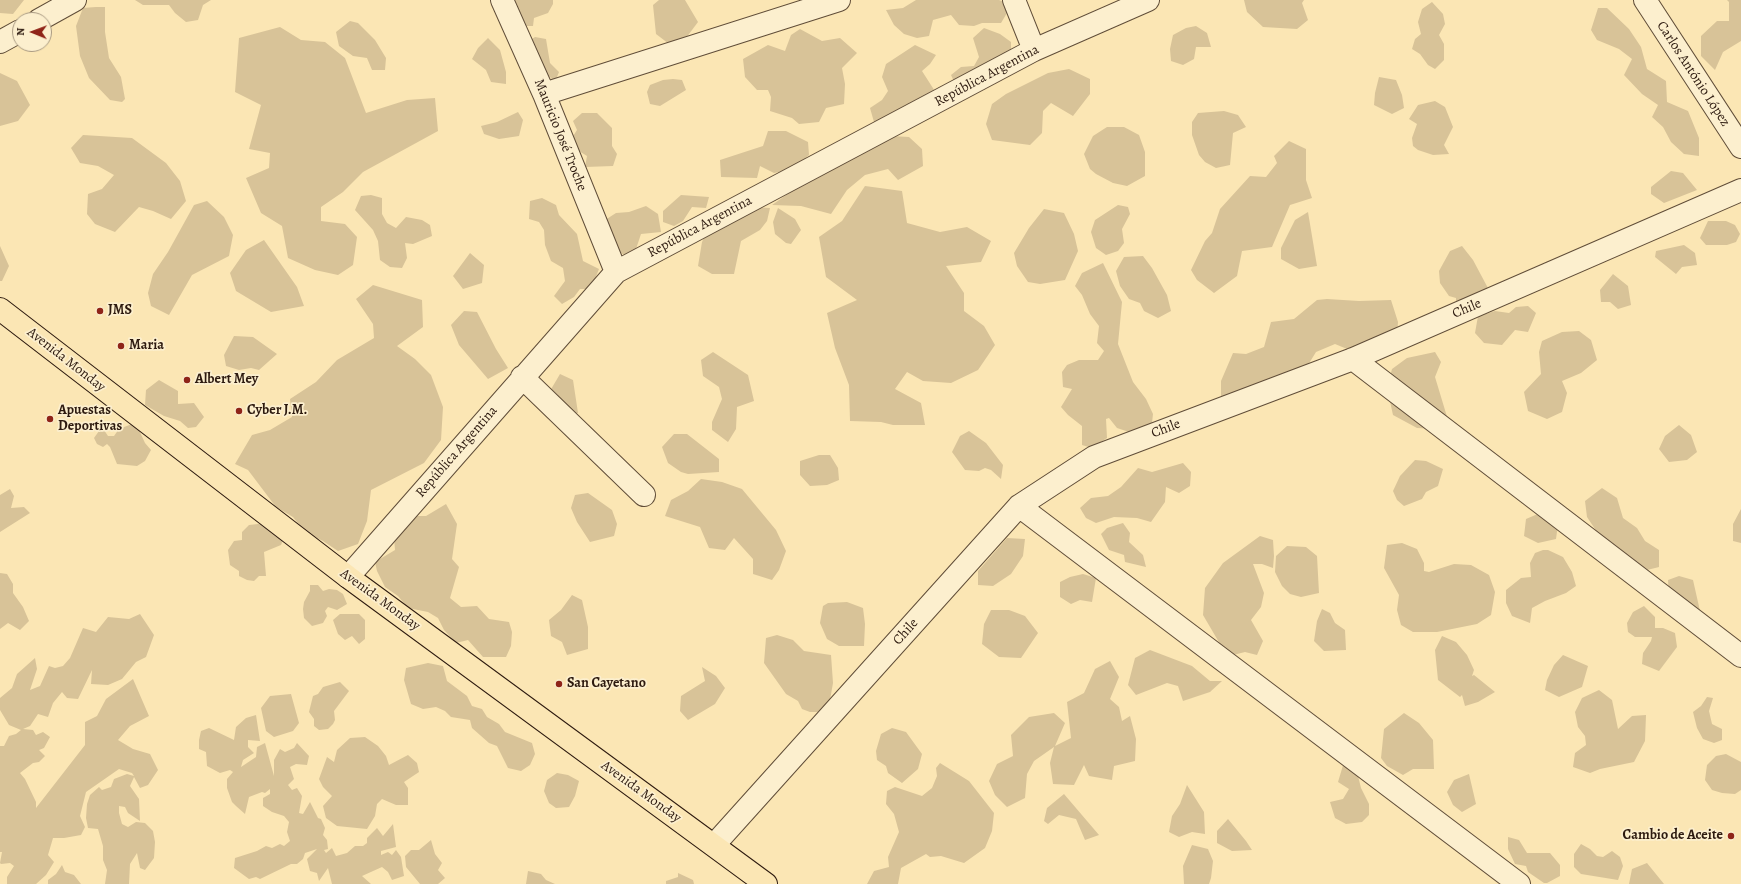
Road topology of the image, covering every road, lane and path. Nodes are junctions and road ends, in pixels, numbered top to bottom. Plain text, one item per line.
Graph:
1 (75, 0) edge
2 (502, 0) edge
3 (839, 0) edge
4 (1014, 0) edge
5 (1148, 0) edge
6 (1645, 0) edge
7 (52, 13) edge
8 (12, 35) edge
9 (0, 42) edge
10 (1034, 50) junction
11 (544, 94) junction
12 (1741, 147) edge
13 (1741, 190) edge
14 (616, 272) junction
15 (0, 309) edge
16 (1353, 359) junction
17 (522, 377) junction
18 (644, 495) dead end
19 (1019, 506) junction
20 (348, 577) junction
21 (1741, 656) edge
22 (714, 845) junction
23 (766, 884) edge
24 (1519, 884) edge

1 - 7 street
2 - 11 street, Mauricio José Troche
3 - 11 street
4 - 10 street
5 - 10 street, República Argentina
6 - 12 street, Carlos António López
8 - 9 street
10 - 14 street, República Argentina
11 - 14 street, Mauricio José Troche
13 - 16 street, Chile
14 - 17 street, República Argentina
15 - 20 main road, Avenida Monday
16 - 19 street, Chile
16 - 21 street
17 - 18 street
17 - 20 street, República Argentina
19 - 22 street, Chile
19 - 24 street
20 - 22 main road, Avenida Monday
22 - 23 main road, Avenida Monday

